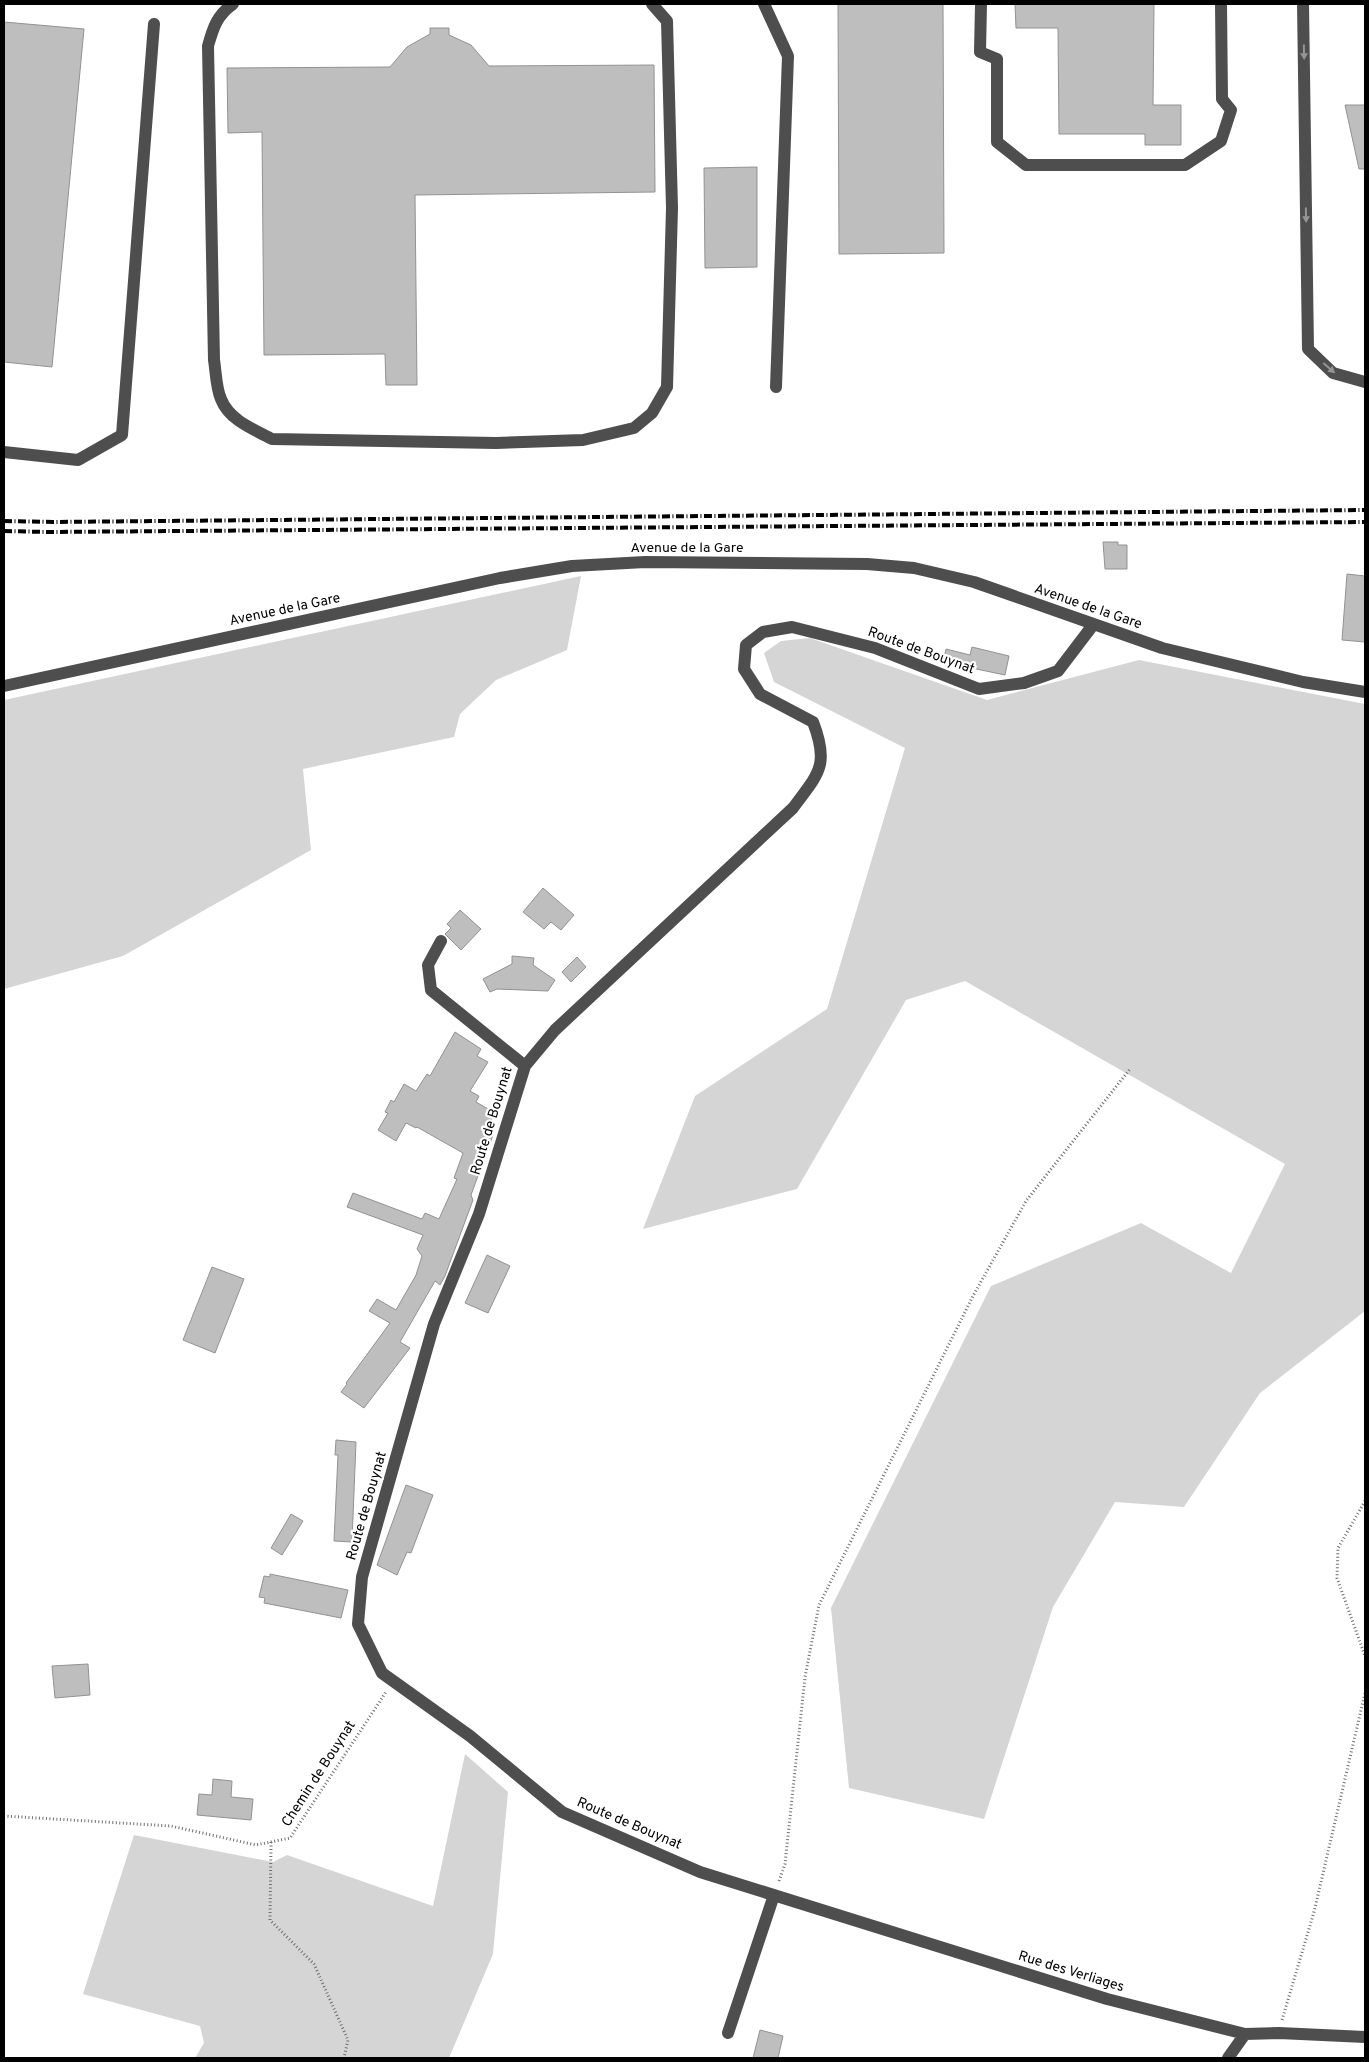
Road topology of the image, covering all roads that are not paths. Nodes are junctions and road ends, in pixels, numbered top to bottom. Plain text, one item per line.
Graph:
1 (233, 4) edge
2 (652, 4) edge
3 (764, 4) edge
4 (981, 4) edge
5 (1221, 4) edge
6 (1303, 4) edge
7 (154, 24) dead end
8 (1365, 382) edge
9 (776, 387) dead end
10 (4, 452) edge
11 (1094, 625) junction
12 (4, 686) edge
13 (1365, 692) edge
14 (441, 941) dead end
15 (525, 1066) junction
16 (774, 1895) junction
17 (728, 2033) dead end
18 (1245, 2034) junction
19 (1365, 2037) edge
20 (1228, 2058) edge

1 - 2 street
3 - 9 street
4 - 5 street
6 -> 8 street
7 - 10 street
11 - 12 street, Avenue de la Gare
11 - 13 street, Avenue de la Gare
11 - 15 street, Route de Bouynat
14 - 15 street
15 - 16 street, Route de Bouynat
16 - 17 street
16 - 18 street, Rue des Verliages
18 - 19 street, Rue des Verliages
18 - 20 street

